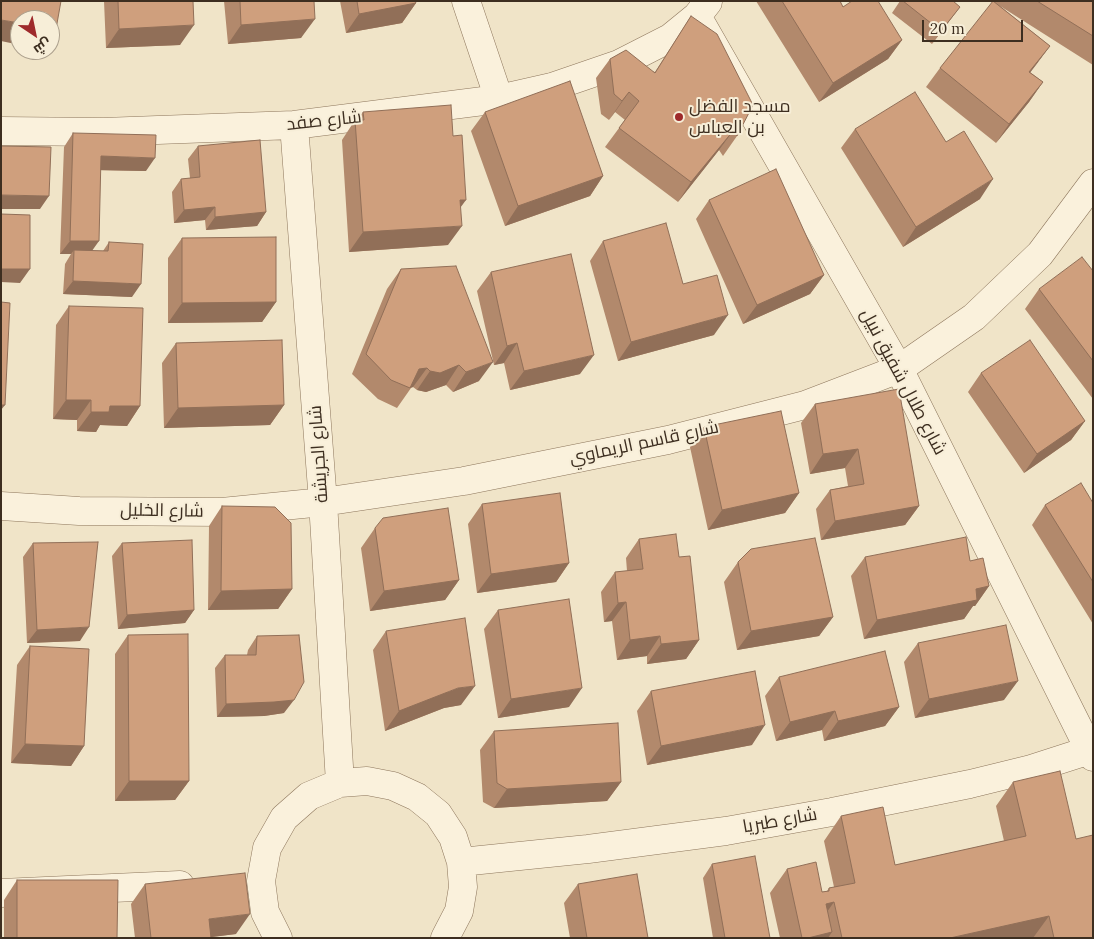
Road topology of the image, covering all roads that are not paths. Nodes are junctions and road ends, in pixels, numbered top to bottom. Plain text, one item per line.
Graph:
1 (466, 1) edge
2 (703, 9) edge
3 (499, 99) junction
4 (294, 125) junction
5 (1, 131) edge
6 (1093, 183) edge
7 (899, 369) junction
8 (323, 502) junction
9 (1, 506) edge
10 (1092, 752) edge
11 (340, 783) junction
12 (461, 862) junction
13 (261, 881) junction
14 (232, 882) edge
15 (203, 883) edge
16 (1, 893) edge
17 (278, 938) edge
18 (445, 938) edge

1 - 3 street
2 - 3 street, شارع صفد
2 - 7 street, شارع طلال شفيق نبيل
3 - 4 street, شارع صفد
4 - 5 street, شارع صفد
4 - 8 street, شارع الجريشة
6 - 7 street, شارع قاسم الريماوي
7 - 8 street, شارع قاسم الريماوي
7 - 10 street, شارع طلال شفيق نبيل
8 - 9 street, شارع الخليل
8 - 11 street, شارع الجريشة
10 - 12 street, شارع طبريا
11 - 12 street
11 - 13 street
12 - 18 street
13 - 14 street
13 - 17 street
15 - 16 street

